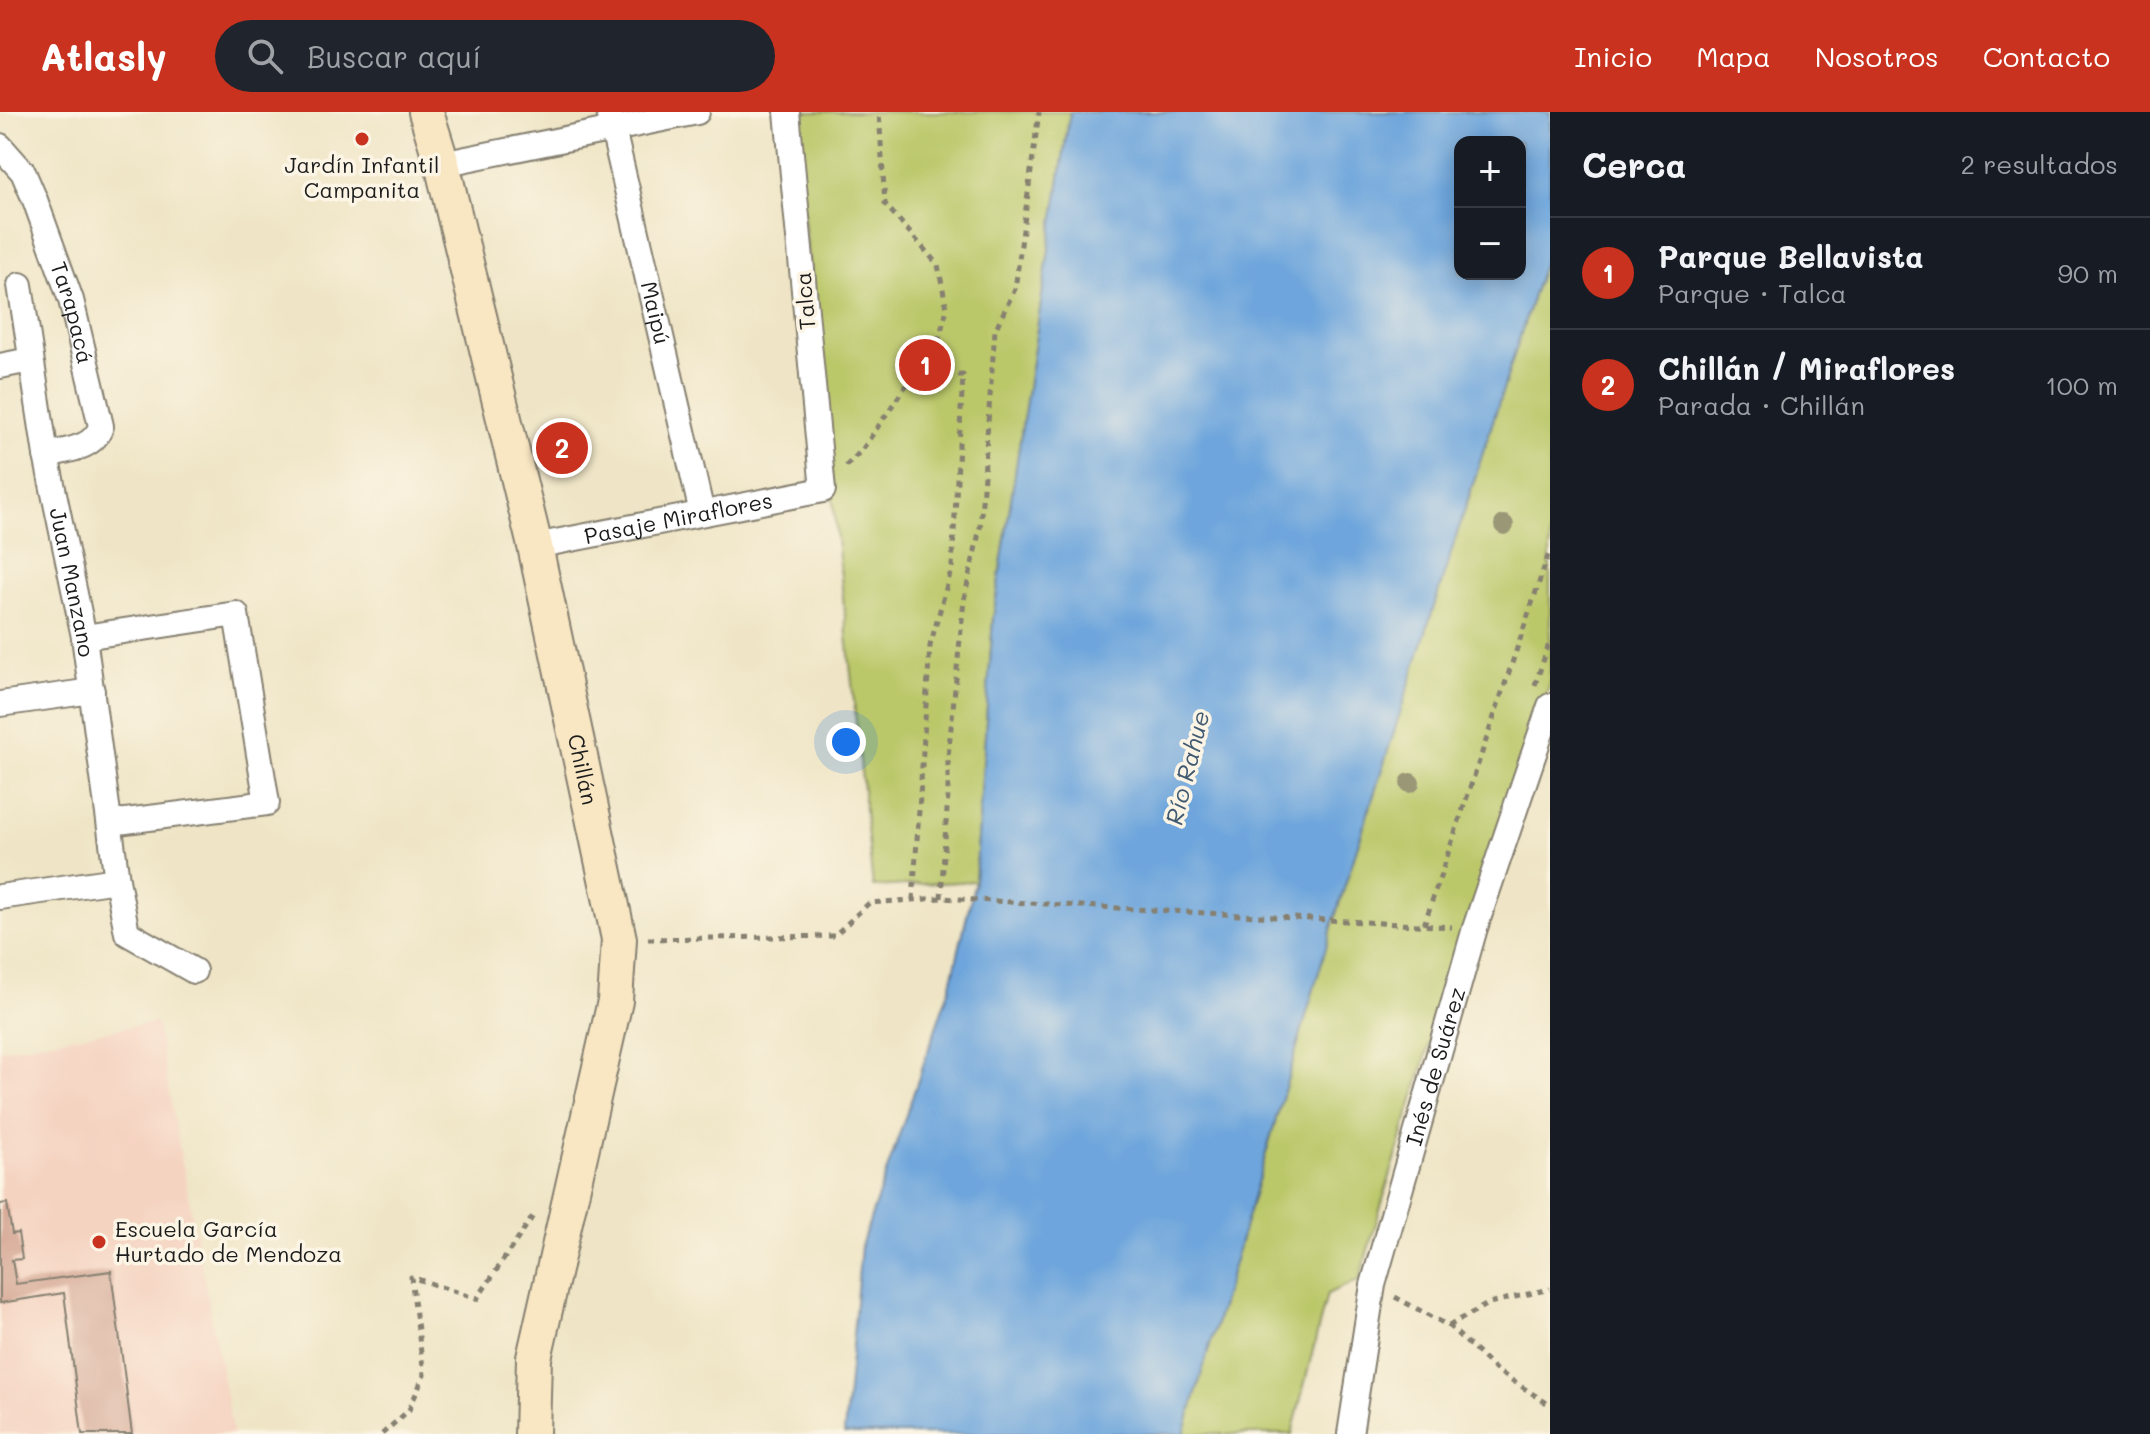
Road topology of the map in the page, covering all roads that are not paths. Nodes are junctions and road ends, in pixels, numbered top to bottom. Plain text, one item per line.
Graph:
1 (426, 112) edge
2 (697, 112) edge
3 (787, 112) edge
4 (611, 120) edge
5 (0, 146) edge
6 (442, 164) junction
7 (20, 285) dead end
8 (30, 360) junction
9 (0, 366) edge
10 (46, 455) junction
11 (823, 490) joint
12 (702, 513) junction
13 (535, 546) junction
14 (84, 637) junction
15 (92, 691) junction
16 (0, 704) edge
17 (1550, 706) edge
18 (110, 823) junction
19 (117, 880) junction
20 (0, 897) edge
21 (194, 971) dead end
22 (532, 1434) edge
23 (1350, 1434) edge

1 - 6 street, Chillán
2 - 4 street
3 - 11 street, Talca
4 - 6 street
4 - 12 street, Maipú
5 - 10 street, Tarapacá
6 - 13 street, Chillán
7 - 8 street, Juan Manzano
8 - 9 street
8 - 10 street, Juan Manzano
10 - 14 street, Juan Manzano
11 - 12 street, Pasaje Miraflores
12 - 13 street, Pasaje Miraflores
13 - 22 street, Chillán
14 - 15 street, Juan Manzano
14 - 18 street
15 - 16 street
15 - 18 street, Juan Manzano
17 - 23 street, Inés de Suárez
18 - 19 street, Juan Manzano
19 - 20 street
19 - 21 street, Juan Manzano

